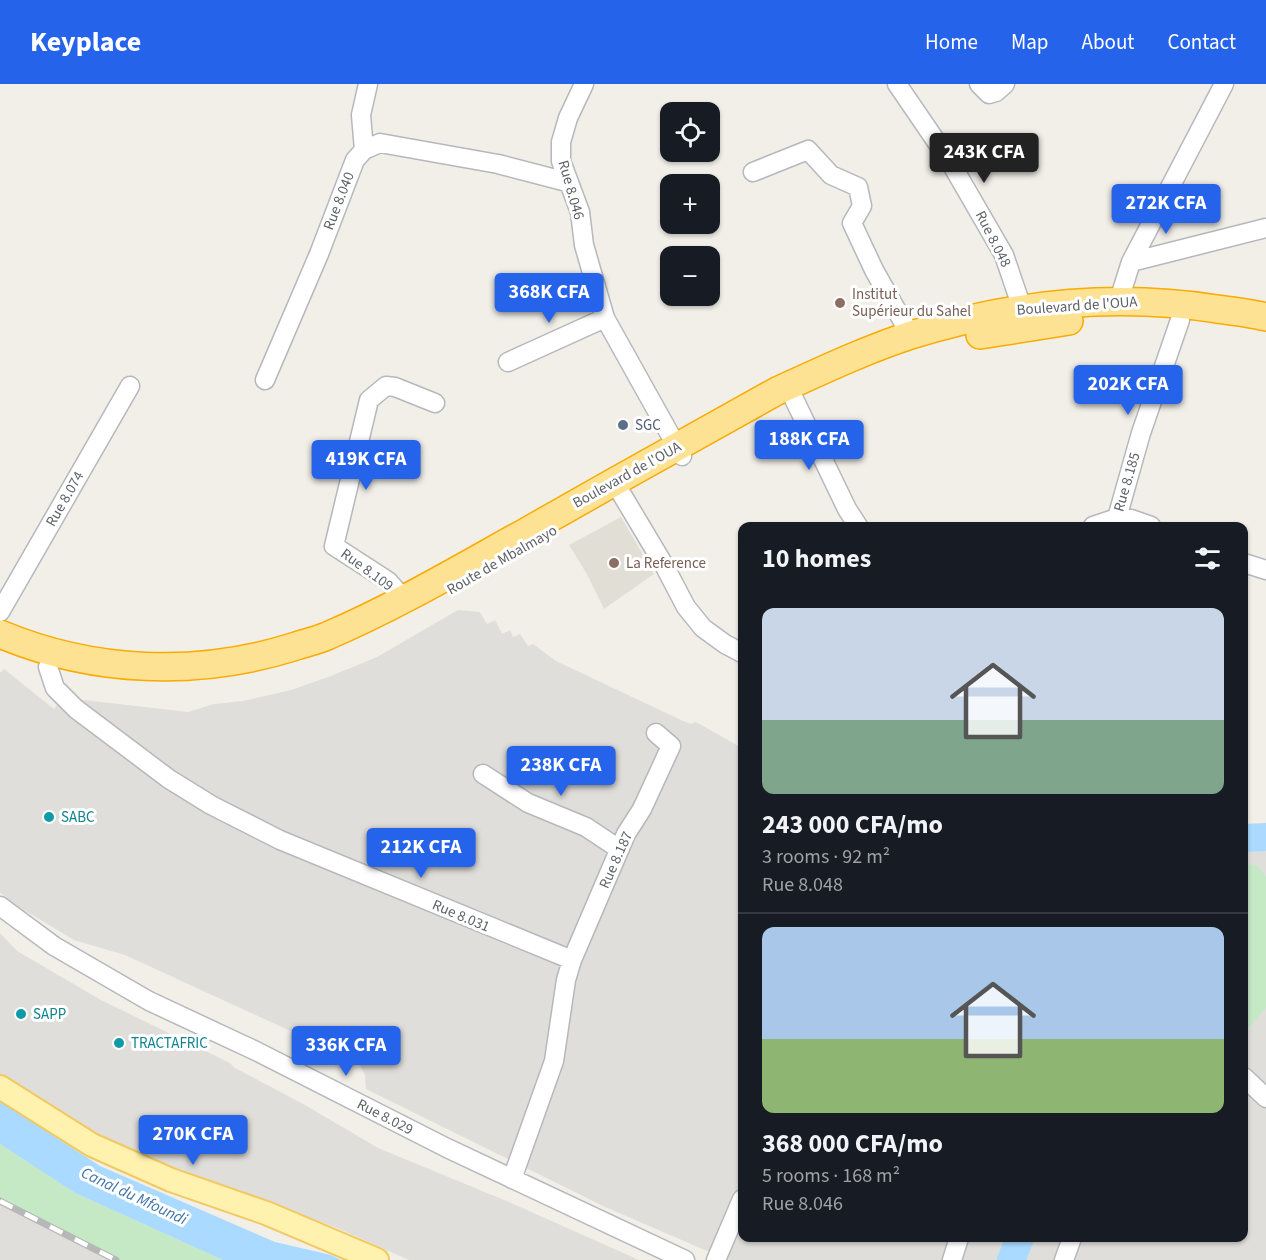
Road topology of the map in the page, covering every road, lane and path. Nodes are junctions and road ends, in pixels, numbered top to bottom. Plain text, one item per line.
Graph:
1 (368, 84) edge
2 (584, 84) edge
3 (897, 84) edge
4 (979, 84) edge
5 (1005, 84) edge
6 (1224, 84) edge
7 (364, 150) junction
8 (753, 172) dead end
9 (567, 182) junction
10 (1266, 228) edge
11 (1131, 262) junction
12 (1119, 300) junction
13 (1022, 308) junction
14 (1266, 317) edge
15 (605, 318) junction
16 (1180, 320) junction
17 (1266, 334) edge
18 (911, 336) junction
19 (508, 362) dead end
20 (265, 380) dead end
21 (130, 386) dead end
22 (793, 397) junction
23 (435, 403) dead end
24 (680, 453) junction
25 (621, 493) junction
26 (1117, 518) junction
27 (855, 522) edge
28 (1105, 522) edge
29 (1140, 522) edge
30 (1248, 564) edge
31 (1266, 570) edge
32 (404, 599) junction
33 (0, 612) edge
34 (0, 634) edge
35 (0, 650) edge
36 (738, 651) edge
37 (48, 667) junction
38 (657, 733) dead end
39 (483, 774) dead end
40 (619, 849) junction
41 (0, 906) edge
42 (572, 960) junction
43 (1248, 1081) edge
44 (0, 1087) edge
45 (1266, 1098) edge
46 (512, 1179) junction
47 (738, 1208) edge
48 (958, 1242) edge
49 (1071, 1242) edge
50 (377, 1260) edge
51 (685, 1260) edge
52 (716, 1260) edge
53 (952, 1260) edge
54 (1064, 1260) edge

1 - 7 street
2 - 9 street, Rue 8.046
3 - 13 street, Rue 8.048
4 - 5 street
6 - 11 street
7 - 9 street
7 - 20 street, Rue 8.040
8 - 18 street
9 - 15 street, Rue 8.046
10 - 11 street
11 - 12 street
12 - 13 highway, Boulevard de l'OUA
12 - 14 highway, Boulevard de l'OUA
13 - 18 highway, Boulevard de l'OUA
15 - 19 street
15 - 24 street, Rue 8.046
16 - 17 highway, Route de Mbalmayo
16 - 22 highway, Route de Mbalmayo
16 - 26 street, Rue 8.185
18 - 24 highway, Boulevard de l'OUA
21 - 33 street, Rue 8.074
22 - 24 highway, Route de Mbalmayo
22 - 27 street
23 - 32 street, Rue 8.109
24 - 25 highway, Route de Mbalmayo
24 - 32 highway, Boulevard de l'OUA
25 - 36 street
25 - 37 highway, Route de Mbalmayo
26 - 28 street, Rue 8.185
26 - 29 street
30 - 31 street
32 - 34 highway, Boulevard de l'OUA
35 - 37 highway, Route de Mbalmayo
37 - 42 street, Rue 8.031
38 - 40 street, Rue 8.187
39 - 40 street
40 - 42 street, Rue 8.187
41 - 46 street, Rue 8.029
42 - 46 street
43 - 45 street
44 - 50 main road
46 - 51 street, Rue 8.029
47 - 52 street
48 - 53 street
49 - 54 street

